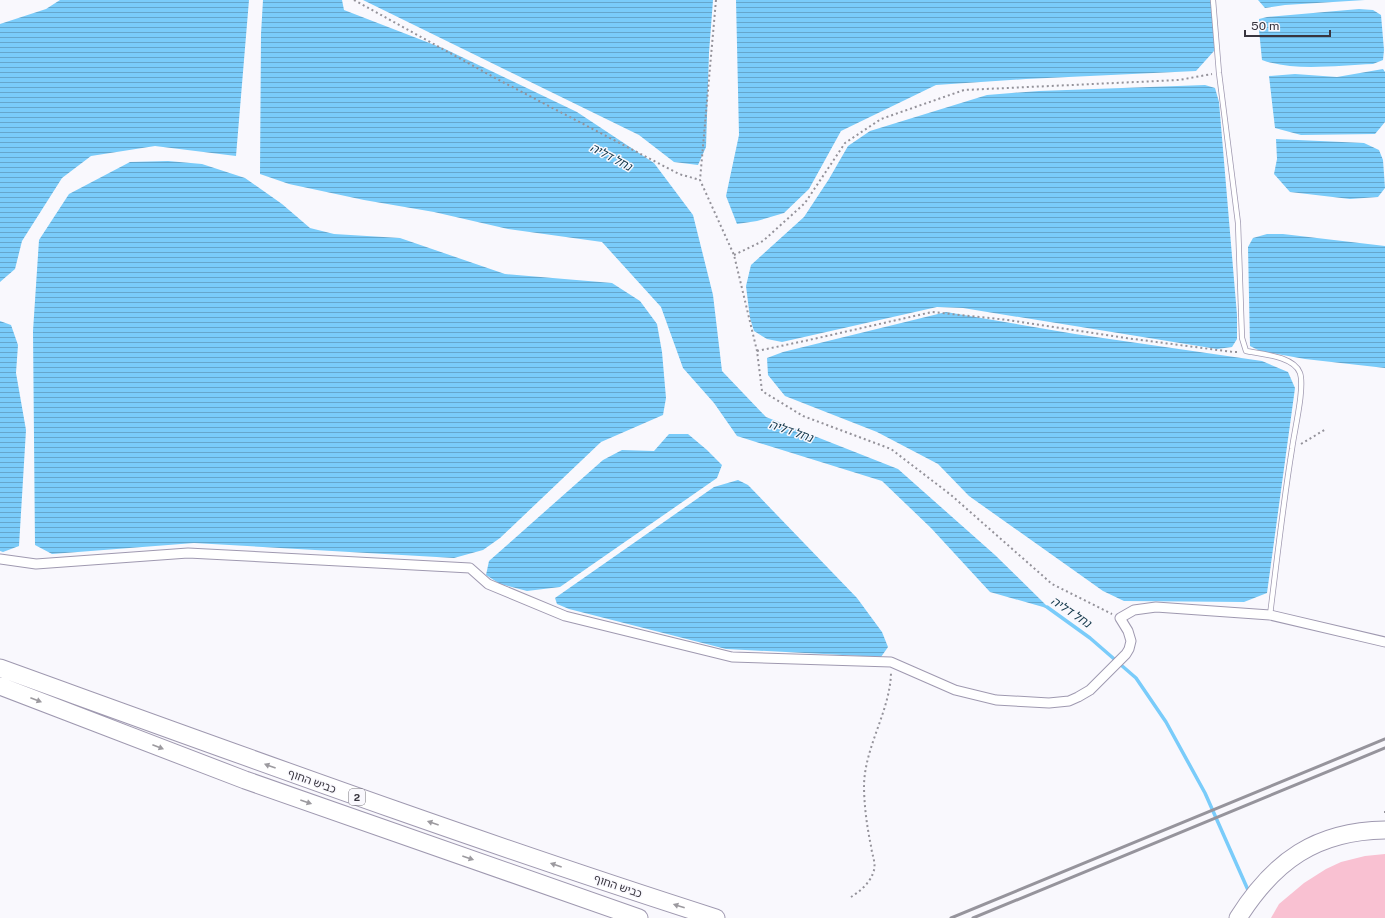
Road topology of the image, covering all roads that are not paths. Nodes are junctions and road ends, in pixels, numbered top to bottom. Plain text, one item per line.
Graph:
1 (1213, 0) edge
2 (0, 559) edge
3 (1270, 615) junction
4 (1385, 642) edge
5 (0, 668) edge
6 (0, 686) edge
7 (1385, 830) edge
8 (1385, 841) edge
9 (639, 918) edge
10 (716, 918) edge
11 (1238, 918) edge
12 (1248, 918) edge

1 - 3 lane
2 - 3 street
3 - 4 street
10 -> 5 highway, כביש החוף / 2
6 -> 9 highway, כביש החוף / 2
7 - 11 highway
8 - 12 highway

